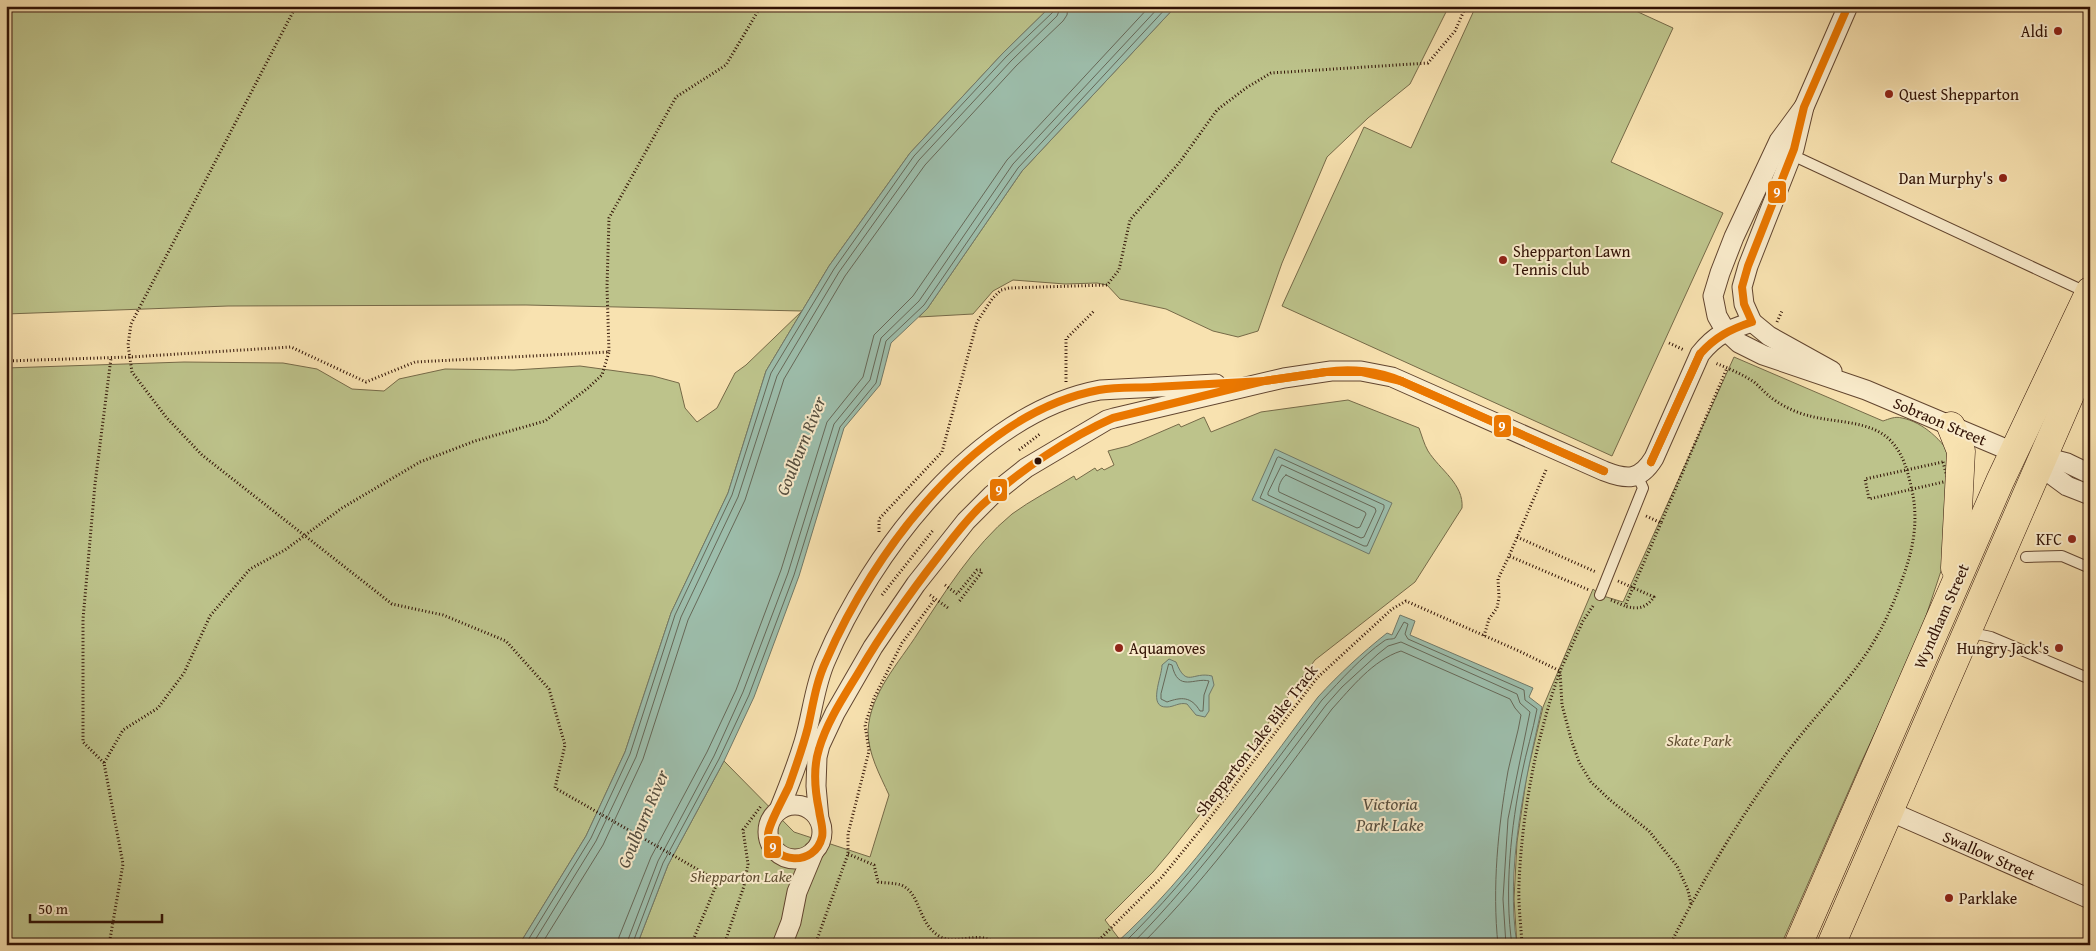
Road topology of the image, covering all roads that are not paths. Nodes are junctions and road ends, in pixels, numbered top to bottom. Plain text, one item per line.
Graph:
1 (1848, 6) edge
2 (1804, 107) junction
3 (1792, 155) junction
4 (2089, 292) edge
5 (1752, 322) junction
6 (1725, 330) junction
7 (2090, 349) edge
8 (1264, 381) junction
9 (1866, 390) junction
10 (1952, 426) junction
11 (2013, 452) junction
12 (2042, 462) junction
13 (2090, 474) edge
14 (1637, 475) junction
15 (2090, 495) edge
16 (2026, 557) dead end
17 (2090, 568) edge
18 (1955, 585) junction
19 (1600, 595) road end
20 (1967, 632) junction
21 (2090, 679) edge
22 (1861, 799) junction
23 (779, 810) junction
24 (1889, 811) junction
25 (819, 819) junction
26 (814, 851) junction
27 (782, 856) junction
28 (797, 892) junction
29 (2090, 899) edge
30 (782, 945) edge
31 (1798, 945) edge
32 (1831, 945) edge

1 - 2 street
2 - 3 street
2 - 6 street
3 - 4 lane
3 - 5 street
4 - 11 highway, Wyndham Street
5 - 6 street
5 - 9 street, Sobraon Street
6 - 9 street, Sobraon Street
6 - 14 street
7 - 12 highway, Wyndham Street
8 - 14 street
8 - 23 street
8 - 25 street
9 - 10 street, Sobraon Street
10 - 11 street, Sobraon Street
10 - 18 highway
11 - 12 highway
11 - 18 highway, Wyndham Street
12 - 13 street
12 - 15 street
12 - 20 highway, Wyndham Street
14 - 19 lane
16 - 17 lane
18 - 22 highway, Wyndham Street
20 - 21 lane
20 - 24 highway, Wyndham Street
22 - 24 highway
22 - 31 highway, Wyndham Street
23 - 25 street
23 - 27 street
24 - 29 street, Swallow Street
24 - 32 highway, Wyndham Street
25 - 26 street
26 - 27 street
26 - 28 street
27 - 28 street
28 - 30 street

